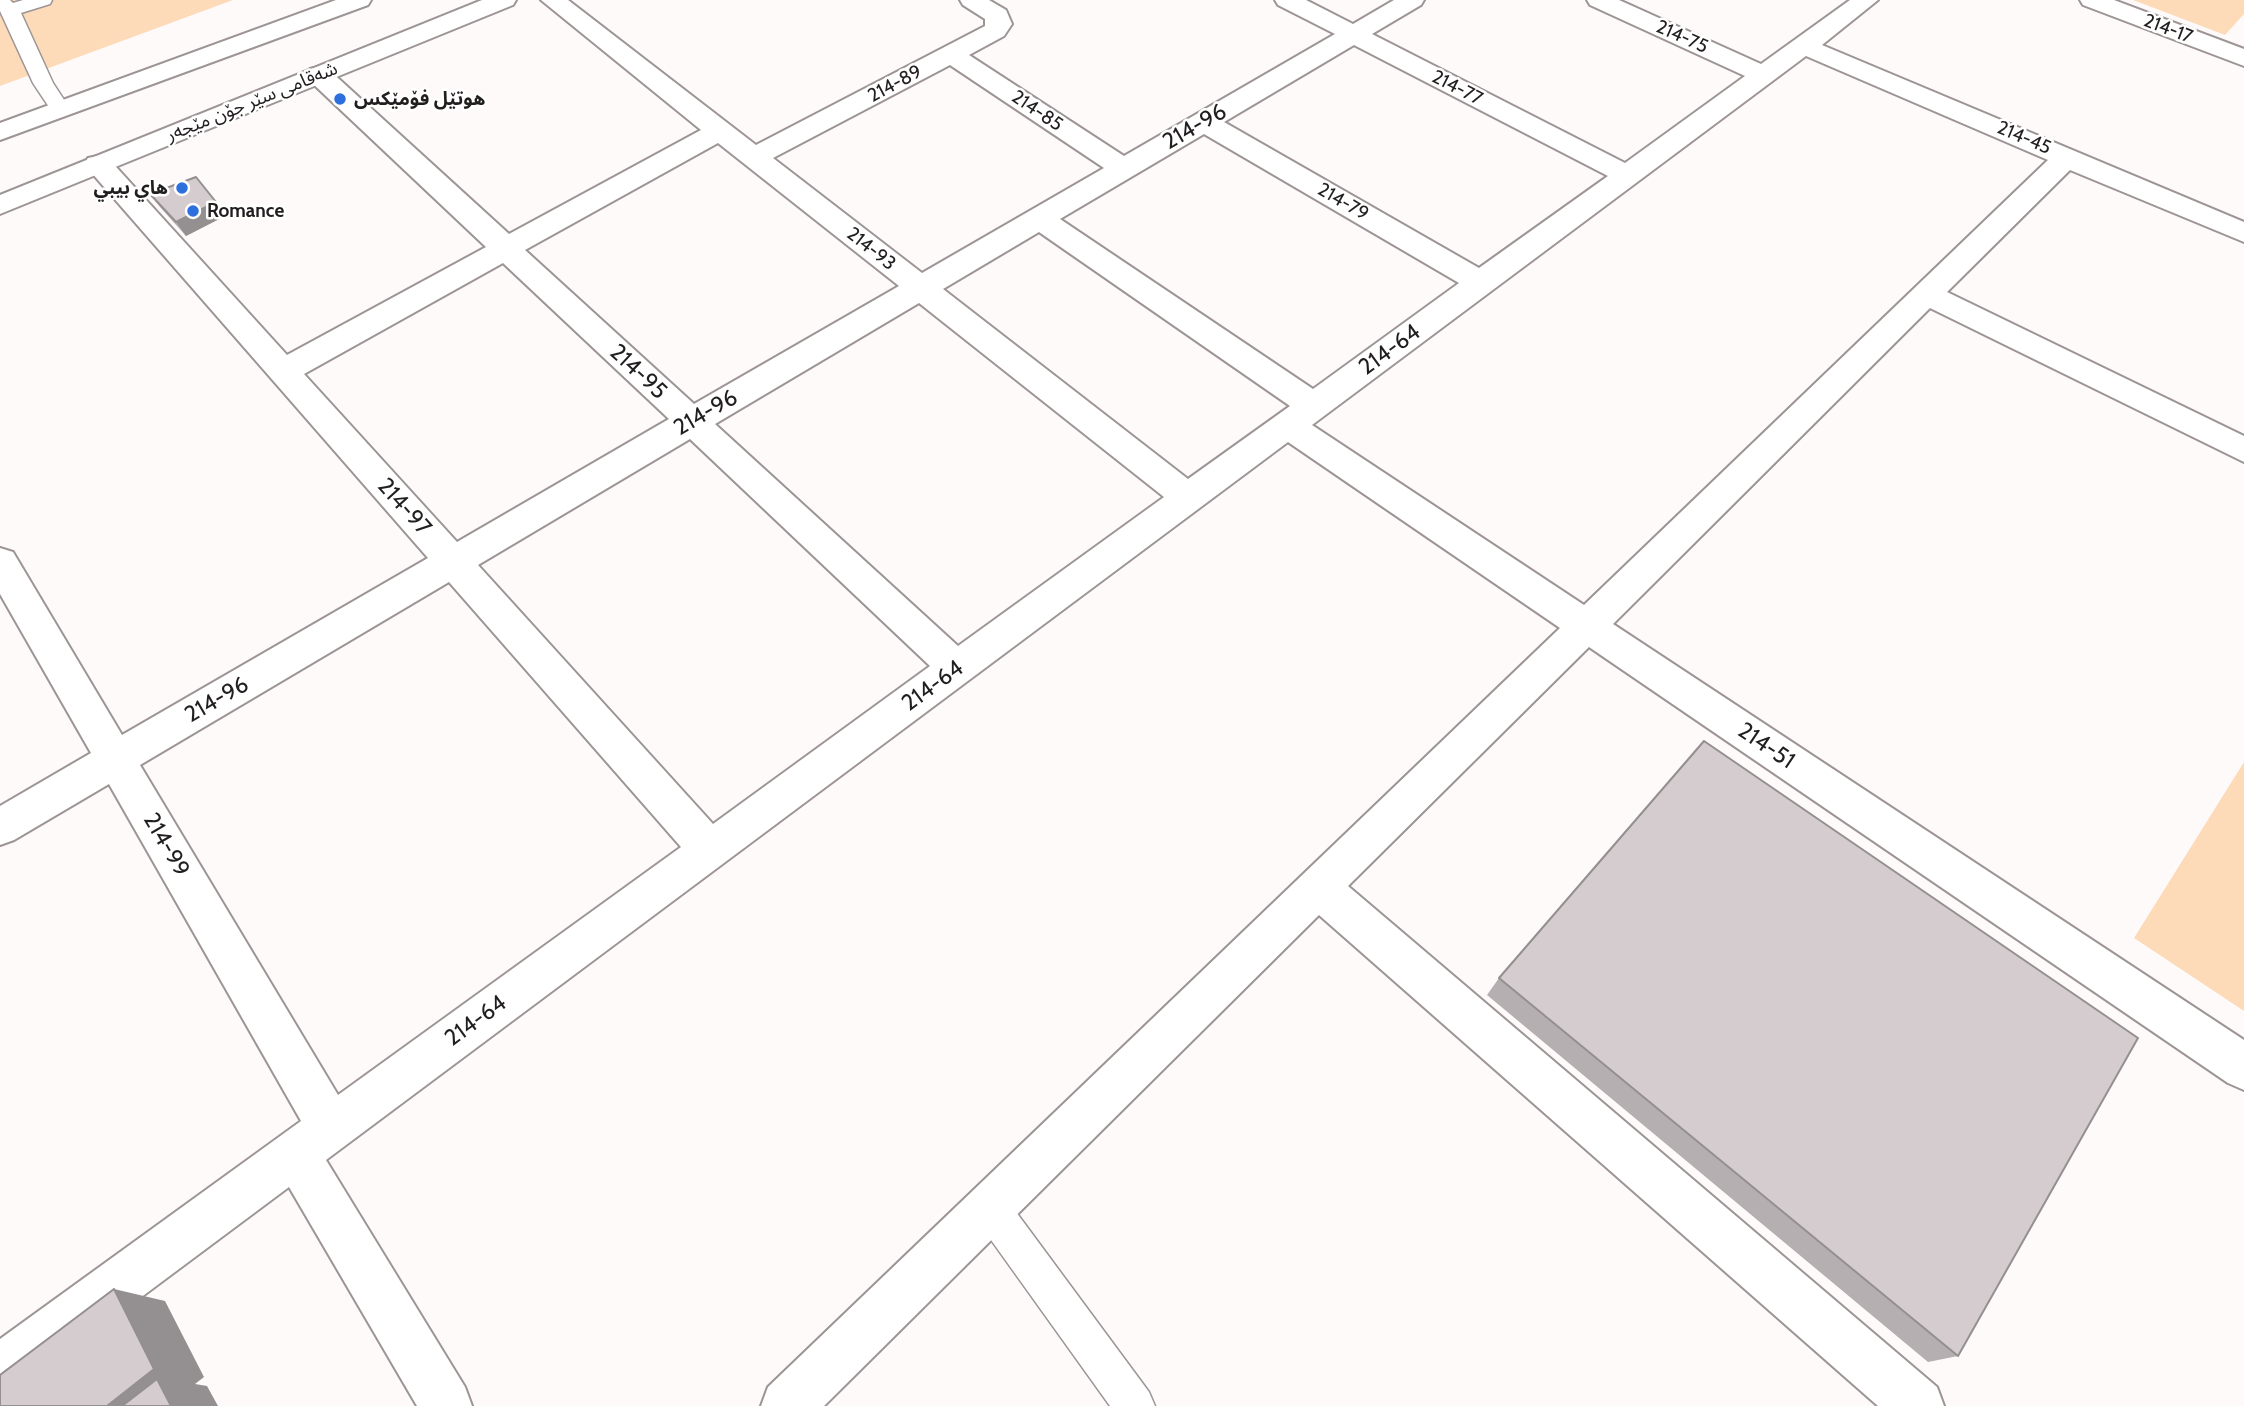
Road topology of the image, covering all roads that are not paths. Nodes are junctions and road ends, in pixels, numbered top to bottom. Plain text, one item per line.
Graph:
1 (43, 0) edge
2 (359, 0) edge
3 (504, 0) edge
4 (552, 0) edge
5 (1287, 0) edge
6 (1412, 0) edge
7 (1599, 0) edge
8 (1866, 0) edge
9 (2092, 0) edge
10 (990, 3) edge
11 (5, 6) edge
12 (1353, 35) junction
13 (1804, 46) junction
14 (951, 54) junction
15 (2244, 58) edge
16 (320, 75) junction
17 (1764, 75) junction
18 (60, 109) junction
19 (1204, 122) junction
20 (719, 131) junction
21 (0, 132) edge
22 (2067, 156) junction
23 (754, 158) junction
24 (98, 164) junction
25 (1124, 169) junction
26 (1628, 175) junction
27 (0, 205) edge
28 (1040, 218) junction
29 (2244, 233) edge
30 (506, 248) junction
31 (1482, 283) junction
32 (920, 288) junction
33 (1926, 294) junction
34 (283, 371) junction
35 (1301, 416) junction
36 (692, 422) junction
37 (2244, 450) edge
38 (1189, 498) junction
39 (453, 561) junction
40 (0, 562) edge
41 (1587, 626) junction
42 (957, 668) junction
43 (116, 759) junction
44 (0, 827) edge
45 (710, 850) junction
46 (1319, 888) junction
47 (2244, 1068) edge
48 (313, 1141) junction
49 (989, 1206) junction
50 (0, 1371) edge
51 (446, 1406) edge
52 (787, 1406) edge
53 (1135, 1406) edge
54 (1918, 1406) edge

1 - 11 lane
2 - 18 main road
3 - 16 main road, شەقامی سێر جۆن مێجەر
4 - 20 main road, 214-93
5 - 12 main road, 214-77
6 - 12 main road, 214-96
7 - 17 main road, 214-75
8 - 13 main road, 214-64
9 - 15 main road, 214-17
10 - 14 main road, 214-89
11 - 18 lane
12 - 19 main road, 214-96
12 - 26 main road, 214-77
13 - 17 main road, 214-64
13 - 22 main road, 214-45
14 - 23 main road, 214-89
14 - 25 main road, 214-85
16 - 24 main road, شەقامی سێر جۆن مێجەر
16 - 30 main road, 214-95
17 - 26 main road, 214-64
18 - 21 main road
19 - 25 main road, 214-96
19 - 31 main road, 214-79
20 - 23 main road, 214-93
20 - 30 main road
22 - 29 main road, 214-45
22 - 33 main road
23 - 32 main road, 214-93
24 - 27 main road, شەقامی سێر جۆن مێجەر
24 - 34 main road, 214-97
25 - 28 main road, 214-96
26 - 31 main road, 214-64
28 - 32 main road, 214-96
28 - 35 main road, 214-51
30 - 34 main road
30 - 36 main road, 214-95
31 - 35 main road, 214-64
32 - 36 main road, 214-96
32 - 38 main road, 214-93
33 - 37 main road
33 - 41 main road
34 - 39 main road, 214-97
35 - 38 main road, 214-64
35 - 41 main road, 214-51
36 - 39 main road, 214-96
36 - 42 main road, 214-95
38 - 42 main road, 214-64
39 - 43 main road, 214-96
39 - 45 main road, 214-97
40 - 43 main road, 214-99
41 - 46 main road
41 - 47 main road, 214-51
42 - 45 main road, 214-64
43 - 44 main road, 214-96
43 - 48 main road, 214-99
45 - 48 main road, 214-64
46 - 49 main road
46 - 54 main road
48 - 50 main road, 214-64
48 - 51 main road, 214-99
49 - 52 main road
49 - 53 lane

